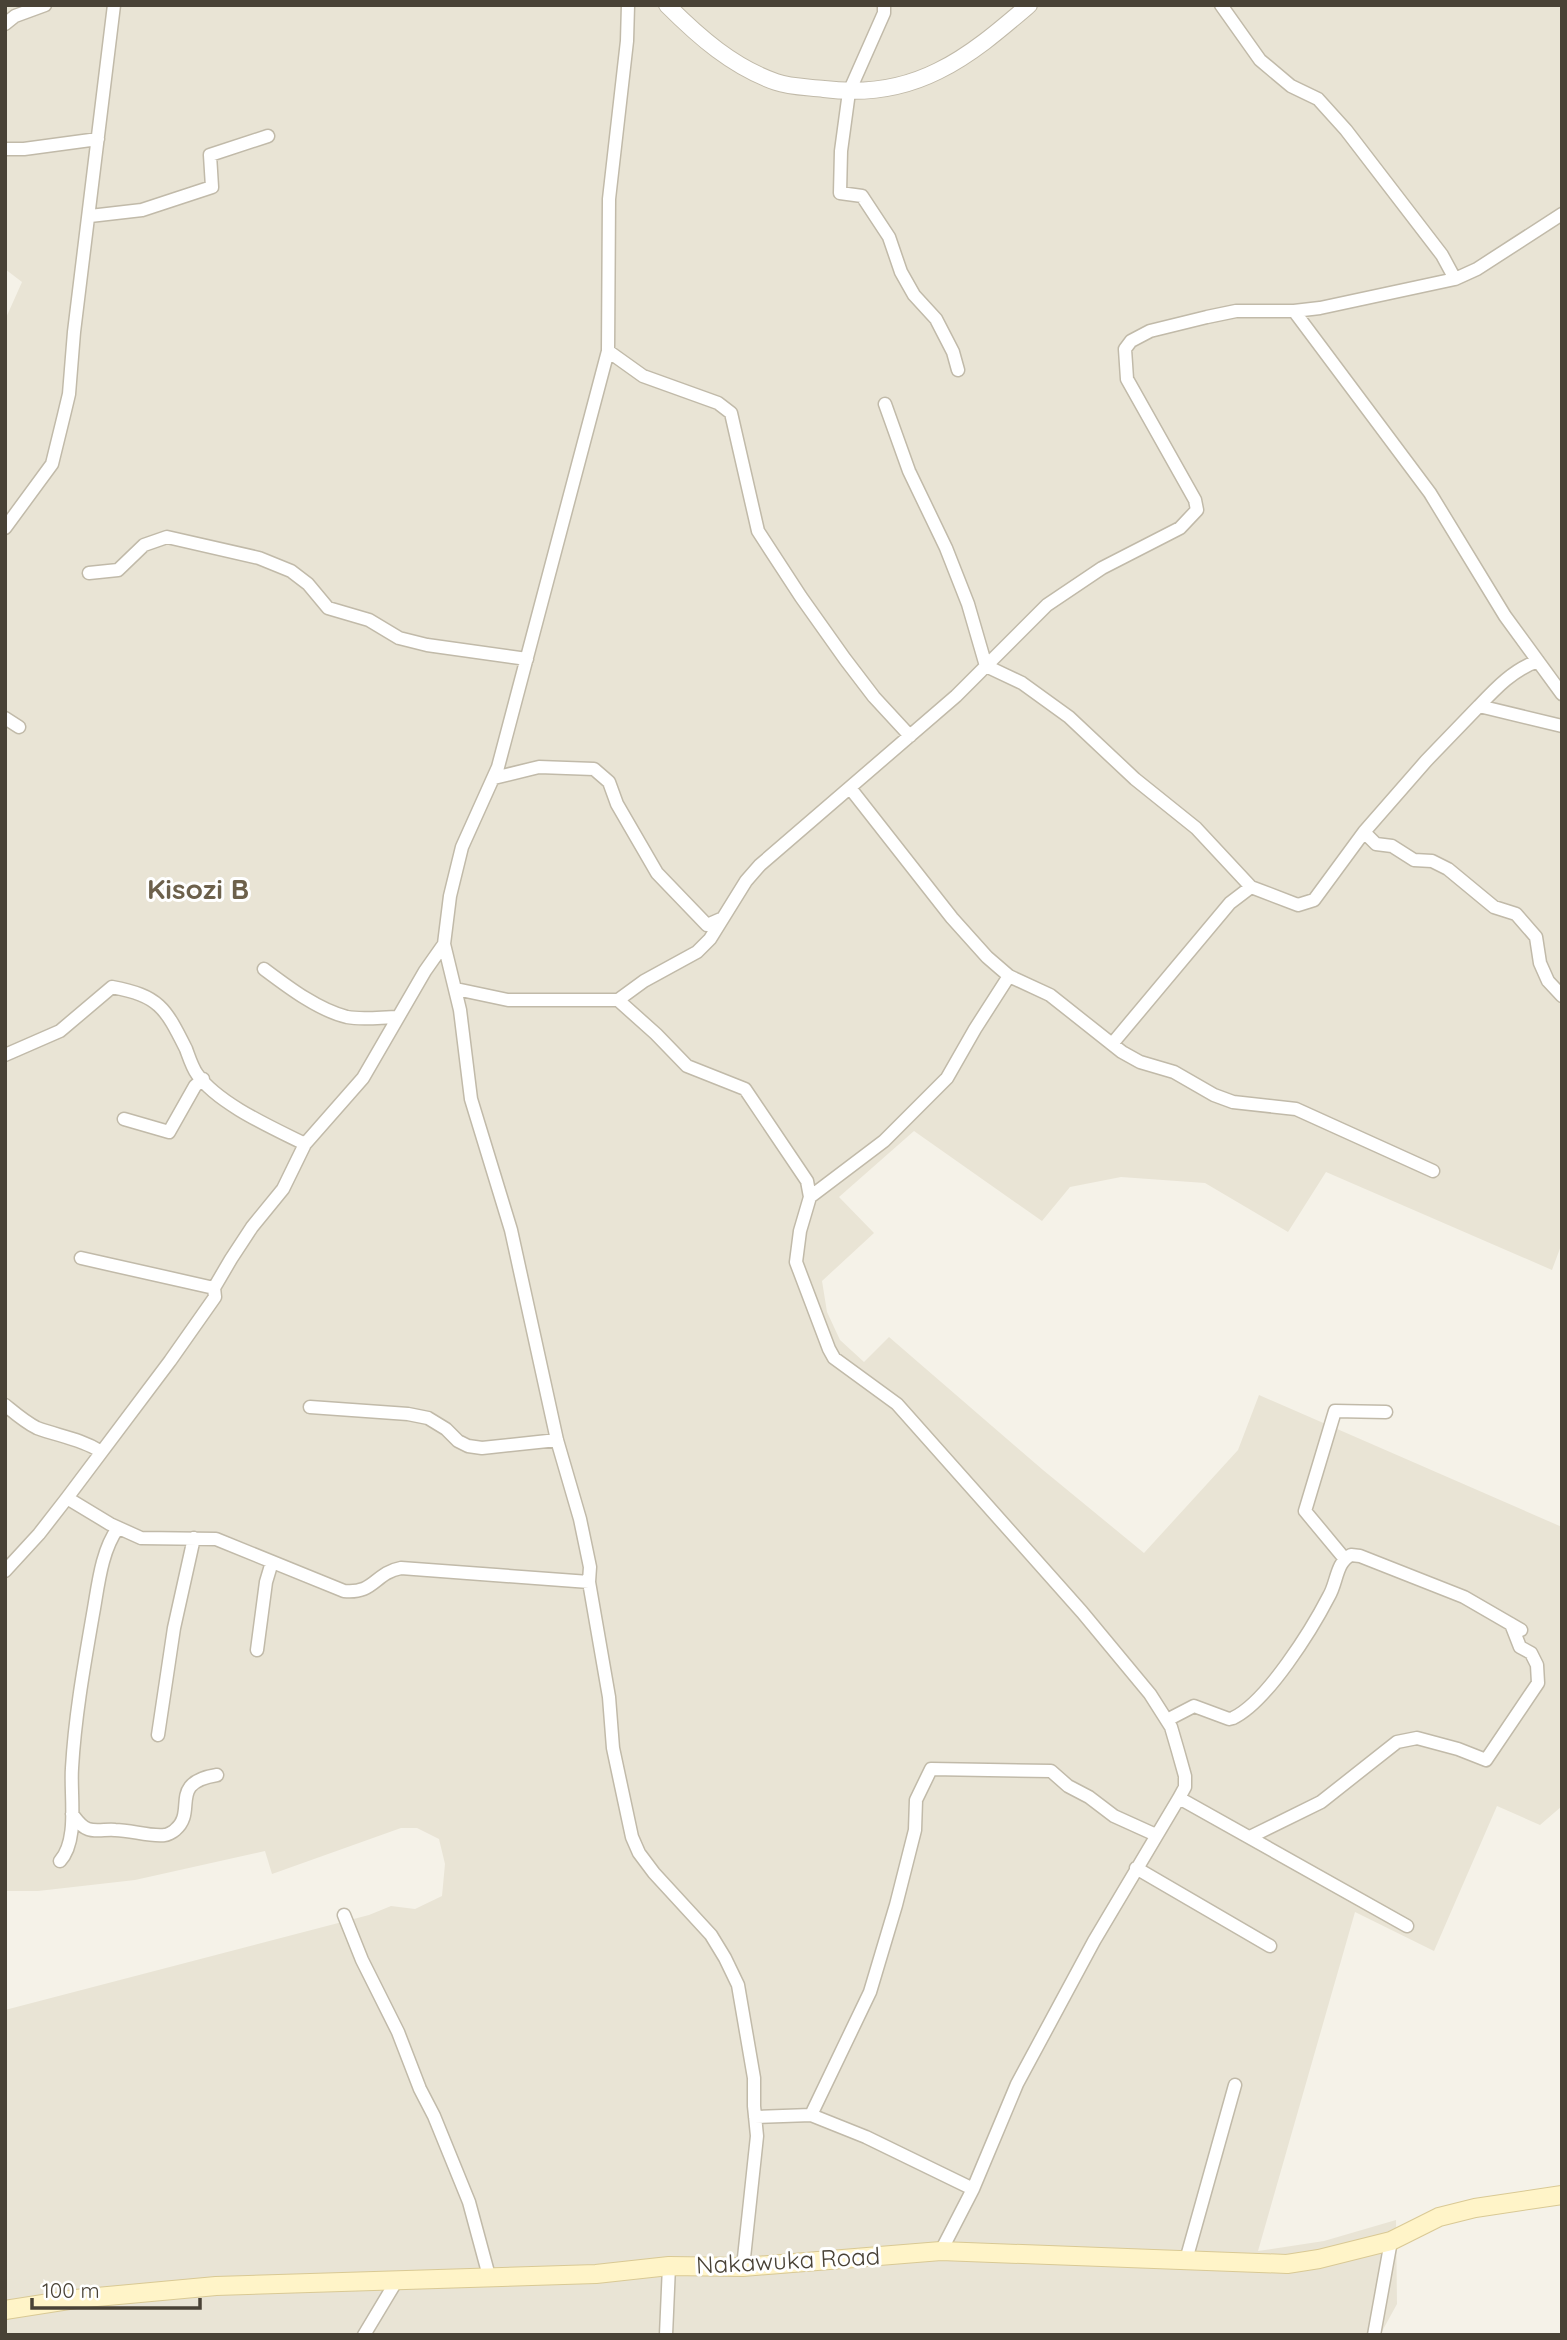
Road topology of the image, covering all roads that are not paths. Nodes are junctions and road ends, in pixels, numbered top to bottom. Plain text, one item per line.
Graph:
1 (45, 5) edge
2 (114, 5) edge
3 (628, 5) edge
4 (667, 5) edge
5 (884, 5) edge
6 (1029, 5) edge
7 (1221, 5) edge
8 (5, 24) edge
9 (849, 92) junction
10 (268, 136) dead end
11 (98, 139) junction
12 (5, 149) edge
13 (1562, 214) edge
14 (90, 216) junction
15 (1455, 279) junction
16 (1294, 312) junction
17 (608, 351) junction
18 (958, 370) dead end
19 (885, 404) dead end
20 (5, 528) edge
21 (89, 573) dead end
22 (527, 659) junction
23 (1538, 661) junction
24 (986, 666) junction
25 (1562, 694) edge
26 (1479, 706) junction
27 (5, 718) edge
28 (1562, 726) edge
29 (19, 727) dead end
30 (910, 736) junction
31 (494, 778) junction
32 (850, 788) junction
33 (1364, 832) junction
34 (1251, 887) junction
35 (724, 917) junction
36 (444, 944) junction
37 (264, 969) dead end
38 (425, 971) junction
39 (450, 972) junction
40 (1009, 976) junction
41 (456, 989) junction
42 (1562, 996) edge
43 (618, 1000) junction
44 (398, 1017) junction
45 (1112, 1044) junction
46 (5, 1055) edge
47 (203, 1079) junction
48 (124, 1119) dead end
49 (305, 1144) junction
50 (1433, 1171) dead end
51 (810, 1197) junction
52 (81, 1258) dead end
53 (214, 1288) junction
54 (5, 1405) edge
55 (310, 1407) dead end
56 (1385, 1412) dead end
57 (557, 1440) junction
58 (100, 1451) junction
59 (67, 1498) junction
60 (118, 1528) junction
61 (194, 1538) junction
62 (1344, 1558) junction
63 (272, 1562) junction
64 (5, 1571) edge
65 (589, 1582) junction
66 (257, 1650) dead end
67 (1167, 1720) junction
68 (158, 1735) dead end
69 (217, 1775) dead end
70 (1179, 1798) junction
71 (72, 1814) junction
72 (1156, 1835) junction
73 (1250, 1837) junction
74 (60, 1861) dead end
75 (1136, 1868) junction
76 (344, 1914) dead end
77 (1407, 1926) dead end
78 (1270, 1946) dead end
79 (1235, 2085) dead end
80 (811, 2115) junction
81 (755, 2117) junction
82 (973, 2189) junction
83 (1562, 2195) edge
84 (1391, 2241) junction
85 (941, 2250) junction
86 (1186, 2260) junction
87 (669, 2266) junction
88 (743, 2267) junction
89 (489, 2276) junction
90 (397, 2280) junction
91 (5, 2310) edge
92 (364, 2335) edge
93 (666, 2335) edge
94 (1374, 2335) edge

1 - 8 street
2 - 11 street
3 - 17 street
4 - 9 street
5 - 9 street
6 - 9 street
7 - 15 street
9 - 18 street
10 - 14 street
11 - 12 street
11 - 14 street
13 - 15 street
14 - 20 street
15 - 16 street
16 - 23 street
16 - 24 street
17 - 22 street
17 - 30 street
19 - 24 street
21 - 22 street
22 - 31 street
23 - 25 street
23 - 26 street
24 - 30 street
24 - 34 street
26 - 28 street
26 - 33 street
27 - 29 street
30 - 32 street
31 - 35 street
31 - 36 street
32 - 35 street
32 - 40 street
33 - 34 street
33 - 42 street
34 - 45 street
35 - 43 street
36 - 38 street
36 - 39 street
37 - 44 street
38 - 39 street
38 - 44 street
39 - 41 street
40 - 45 street
40 - 51 street
41 - 43 street
41 - 57 street
43 - 51 street
44 - 49 street
45 - 50 street
46 - 47 street
47 - 48 street
47 - 49 street
49 - 53 street
51 - 67 street
52 - 53 street
53 - 58 street
54 - 58 street
55 - 57 street
56 - 62 street
57 - 65 street
58 - 59 street
59 - 60 street
59 - 64 street
60 - 61 street
60 - 71 street
61 - 63 street
61 - 68 street
62 - 67 street
62 - 73 street
63 - 65 street
63 - 66 street
65 - 81 street
67 - 70 street
69 - 71 street
70 - 72 street
70 - 73 street
71 - 74 street
72 - 75 street
72 - 80 street
73 - 77 street
75 - 78 street
75 - 82 street
76 - 89 street
79 - 86 street
80 - 81 street
80 - 82 street
81 - 88 street
82 - 85 street
83 - 84 main road, Nakawuka Road
84 - 86 main road, Nakawuka Road
84 - 94 street
85 - 86 main road, Nakawuka Road
85 - 88 main road, Nakawuka Road
87 - 88 main road, Nakawuka Road
87 - 89 main road, Nakawuka Road
87 - 93 street
89 - 90 main road, Nakawuka Road
90 - 91 main road, Nakawuka Road
90 - 92 street

